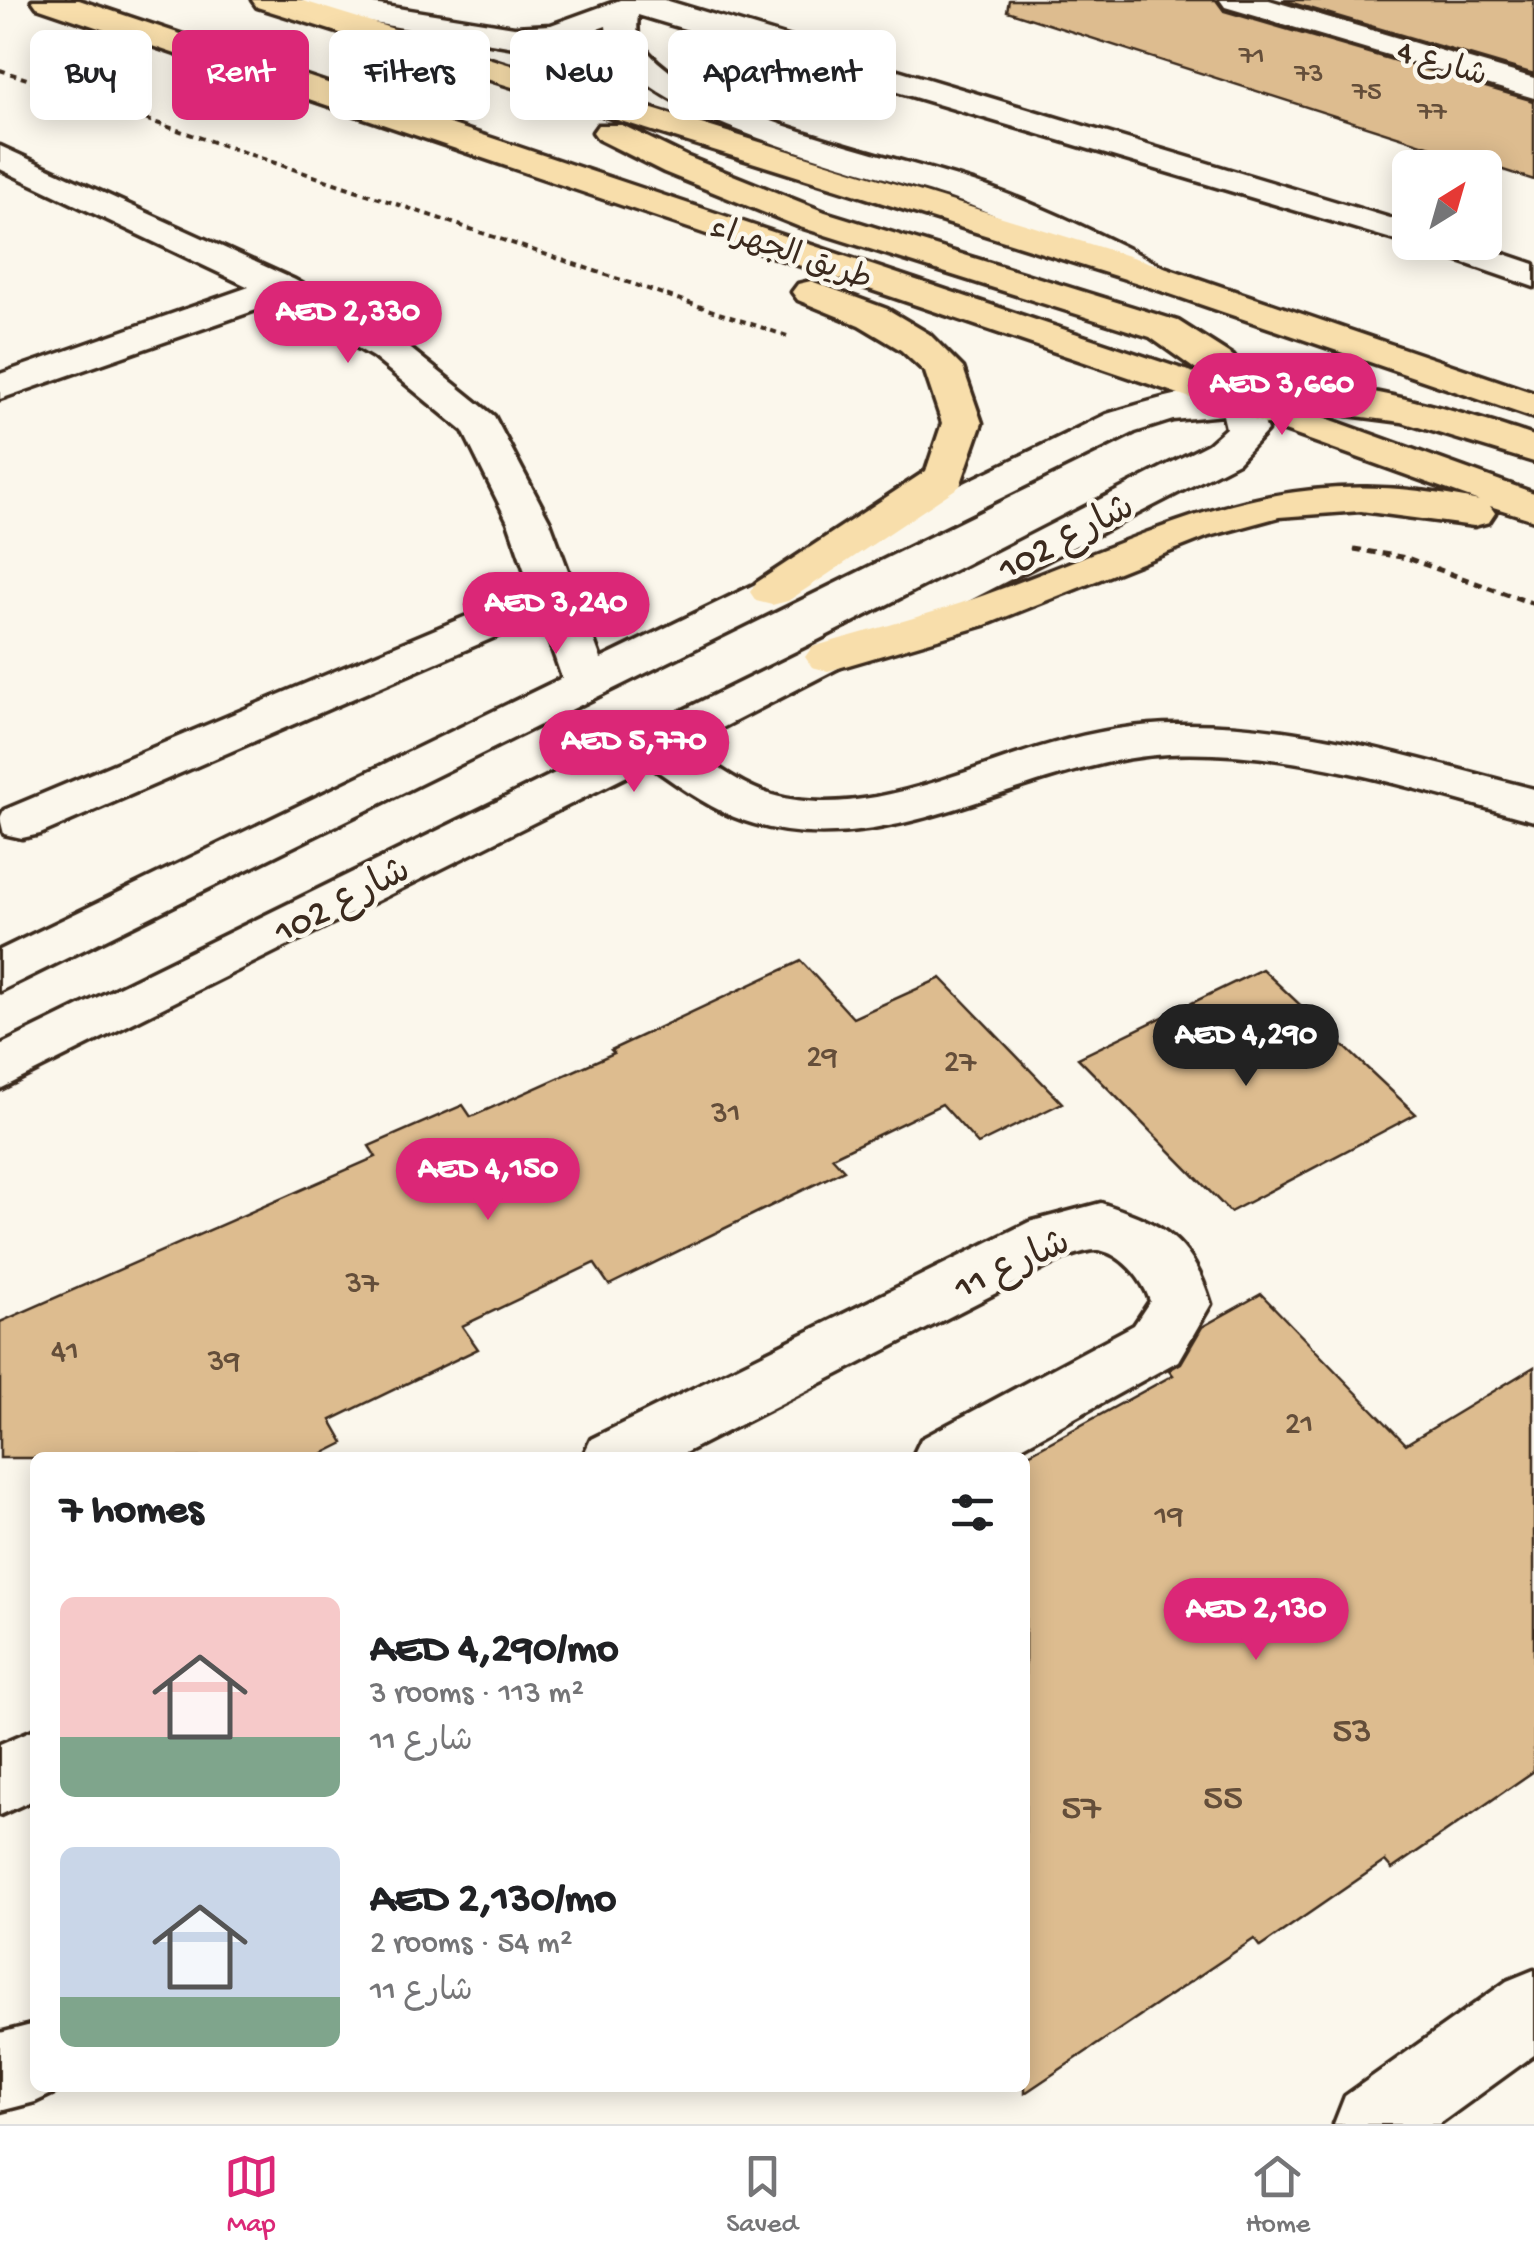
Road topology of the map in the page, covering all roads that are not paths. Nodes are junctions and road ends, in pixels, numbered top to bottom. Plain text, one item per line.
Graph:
1 (48, 0) edge
2 (268, 0) edge
3 (292, 0) edge
4 (440, 0) edge
5 (1236, 0) edge
6 (637, 6) edge
7 (172, 42) edge
8 (492, 69) junction
9 (1534, 88) edge
10 (309, 89) edge
11 (309, 90) edge
12 (0, 156) edge
13 (1392, 231) edge
14 (1486, 260) edge
15 (1151, 275) junction
16 (1534, 276) edge
17 (282, 288) junction
18 (0, 386) edge
19 (1240, 401) junction
20 (1534, 406) edge
21 (1534, 450) edge
22 (1534, 507) edge
23 (1534, 532) edge
24 (772, 592) junction
25 (554, 595) junction
26 (828, 656) junction
27 (586, 684) junction
28 (650, 743) junction
29 (418, 768) junction
30 (1534, 805) edge
31 (22, 822) dead end
32 (482, 828) junction
33 (0, 972) edge
34 (0, 1069) edge
35 (626, 1452) edge
36 (955, 1452) edge
37 (30, 1765) edge
38 (0, 1780) edge
39 (1534, 2008) edge
40 (30, 2064) edge
41 (0, 2072) edge
42 (1372, 2124) edge

1 - 7 highway, طريق الجهراء
2 - 8 highway
3 - 6 street
4 - 6 street
5 - 9 street, شارع 4
6 - 13 street
6 - 15 street
8 - 15 highway
8 - 19 highway
10 - 19 highway, طريق الجهراء
11 - 24 highway
12 - 17 street
14 - 16 street
15 - 20 highway
17 - 18 street
17 - 25 street
19 - 21 highway
19 - 22 highway, طريق الجهراء
19 - 24 street, شارع 102
19 - 26 street, شارع 102
23 - 26 highway
24 - 27 street, شارع 102
25 - 27 street
25 - 31 street
26 - 28 street, شارع 102
27 - 29 street, شارع 102
28 - 30 street
28 - 32 street, شارع 102
29 - 32 street
29 - 33 street, شارع 102
32 - 34 street, شارع 102
35 - 36 street, شارع 11
37 - 38 street
39 - 42 street
40 - 41 street

